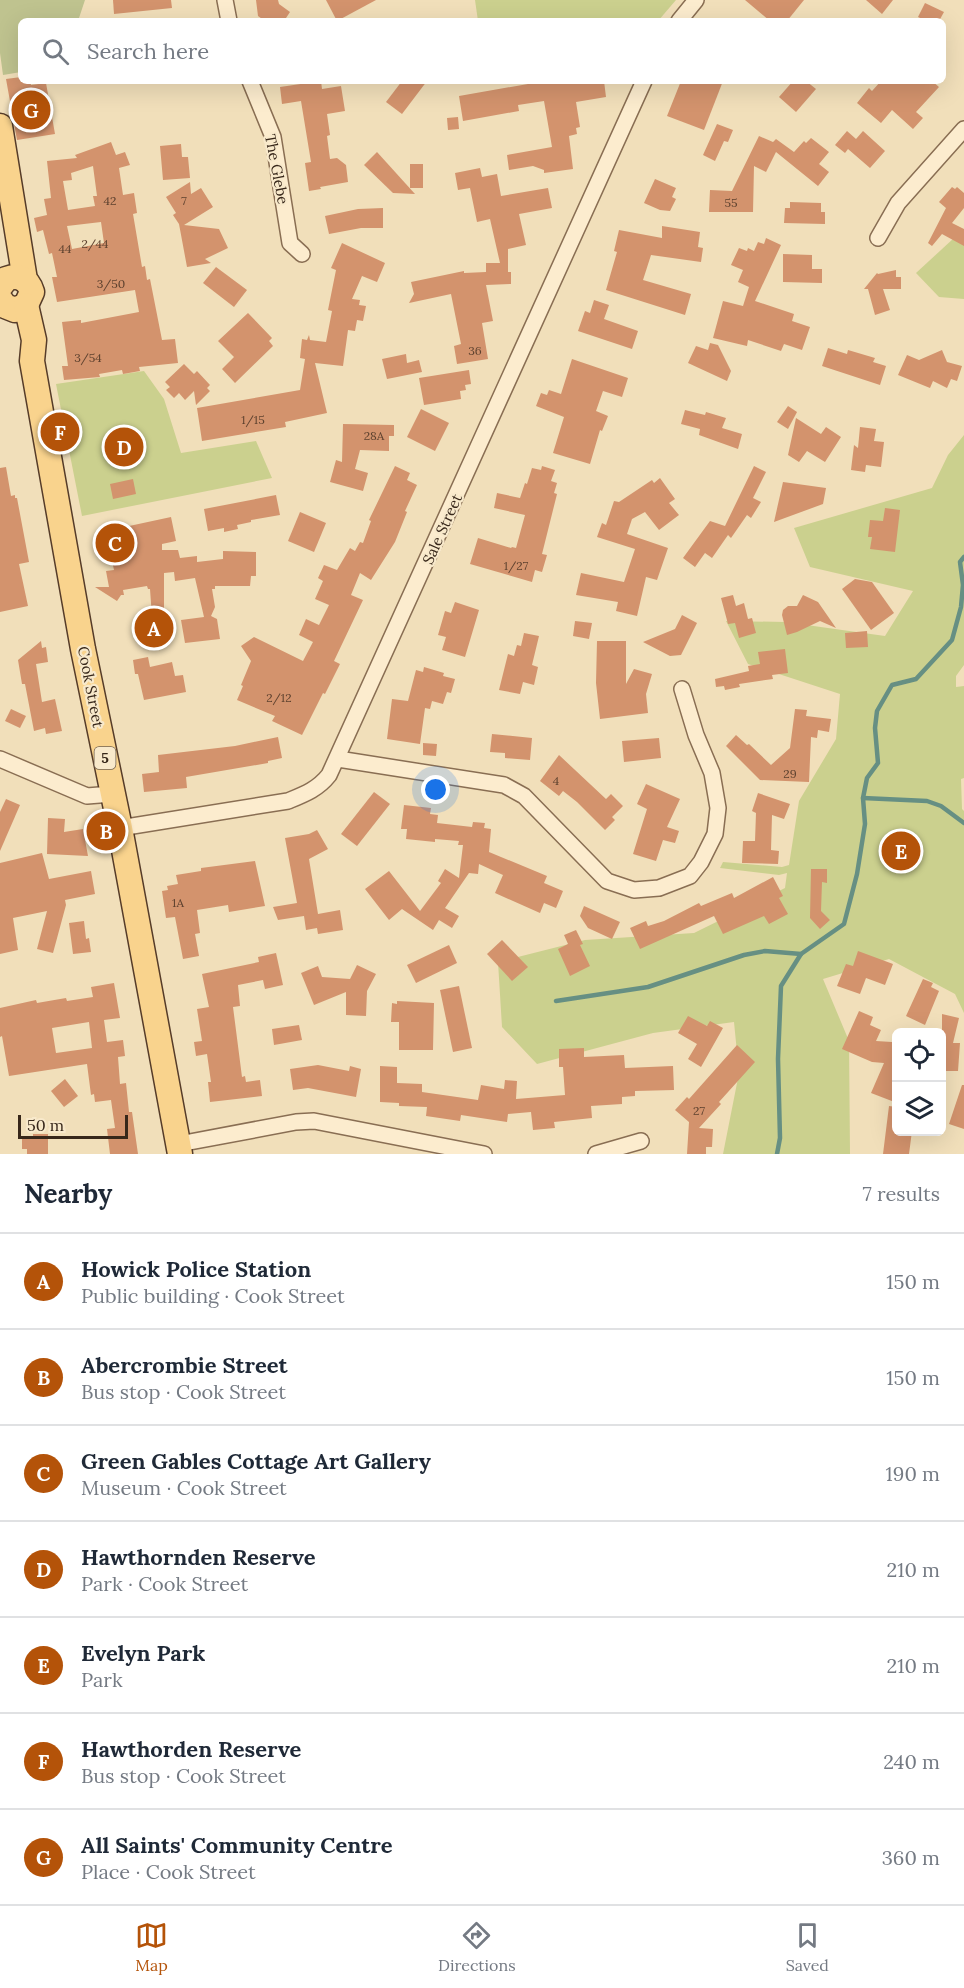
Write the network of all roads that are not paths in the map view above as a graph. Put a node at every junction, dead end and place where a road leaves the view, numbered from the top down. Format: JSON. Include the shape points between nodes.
{"nodes":[{"id":1,"x":225,"y":0,"type":"edge"},
{"id":2,"x":696,"y":0,"type":"edge"},
{"id":3,"x":228,"y":18,"type":"edge"},
{"id":4,"x":681,"y":18,"type":"edge"},
{"id":5,"x":251,"y":84,"type":"edge"},
{"id":6,"x":643,"y":84,"type":"edge"},
{"id":7,"x":0,"y":126,"type":"edge"},
{"id":8,"x":964,"y":129,"type":"edge"},
{"id":9,"x":0,"y":226,"type":"edge"},
{"id":10,"x":878,"y":238,"type":"dead end"},
{"id":11,"x":302,"y":254,"type":"dead end"},
{"id":12,"x":12,"y":293,"type":"edge"},
{"id":13,"x":682,"y":689,"type":"dead end"},
{"id":14,"x":0,"y":759,"type":"edge"},
{"id":15,"x":338,"y":759,"type":"junction"},
{"id":16,"x":112,"y":794,"type":"junction"},
{"id":17,"x":120,"y":828,"type":"junction"},
{"id":18,"x":642,"y":1141,"type":"dead end"},
{"id":19,"x":179,"y":1149,"type":"edge"},
{"id":20,"x":484,"y":1154,"type":"edge"},
{"id":21,"x":596,"y":1154,"type":"edge"}],
"edges":[{"from":1,"to":3,"type":"street"},
{"from":2,"to":4,"type":"street"},
{"from":5,"to":11,"type":"street","name":"The Glebe","via":[[273,137],[290,243]]},
{"from":6,"to":15,"type":"street","name":"Sale Street"},
{"from":7,"to":12,"type":"main road","name":"Cook Street","number":"5"},
{"from":8,"to":10,"type":"street","via":[[898,203]]},
{"from":9,"to":12,"type":"main road","name":"Cook Street","number":"5"},
{"from":12,"to":16,"type":"main road","name":"Cook Street","number":"5","via":[[23,342],[32,361]]},
{"from":13,"to":15,"type":"street","via":[[712,773],[718,808],[715,834],[690,876],[659,888],[634,890],[607,881],[524,796],[504,785]]},
{"from":14,"to":16,"type":"street","via":[[87,796]]},
{"from":15,"to":17,"type":"street","name":"Sale Street","via":[[321,784],[288,801]]},
{"from":16,"to":17,"type":"main road","name":"Cook Street","number":"5"},
{"from":17,"to":19,"type":"main road","name":"Cook Street","number":"5"},
{"from":18,"to":21,"type":"street"},
{"from":19,"to":20,"type":"street","via":[[314,1121]]}]}
